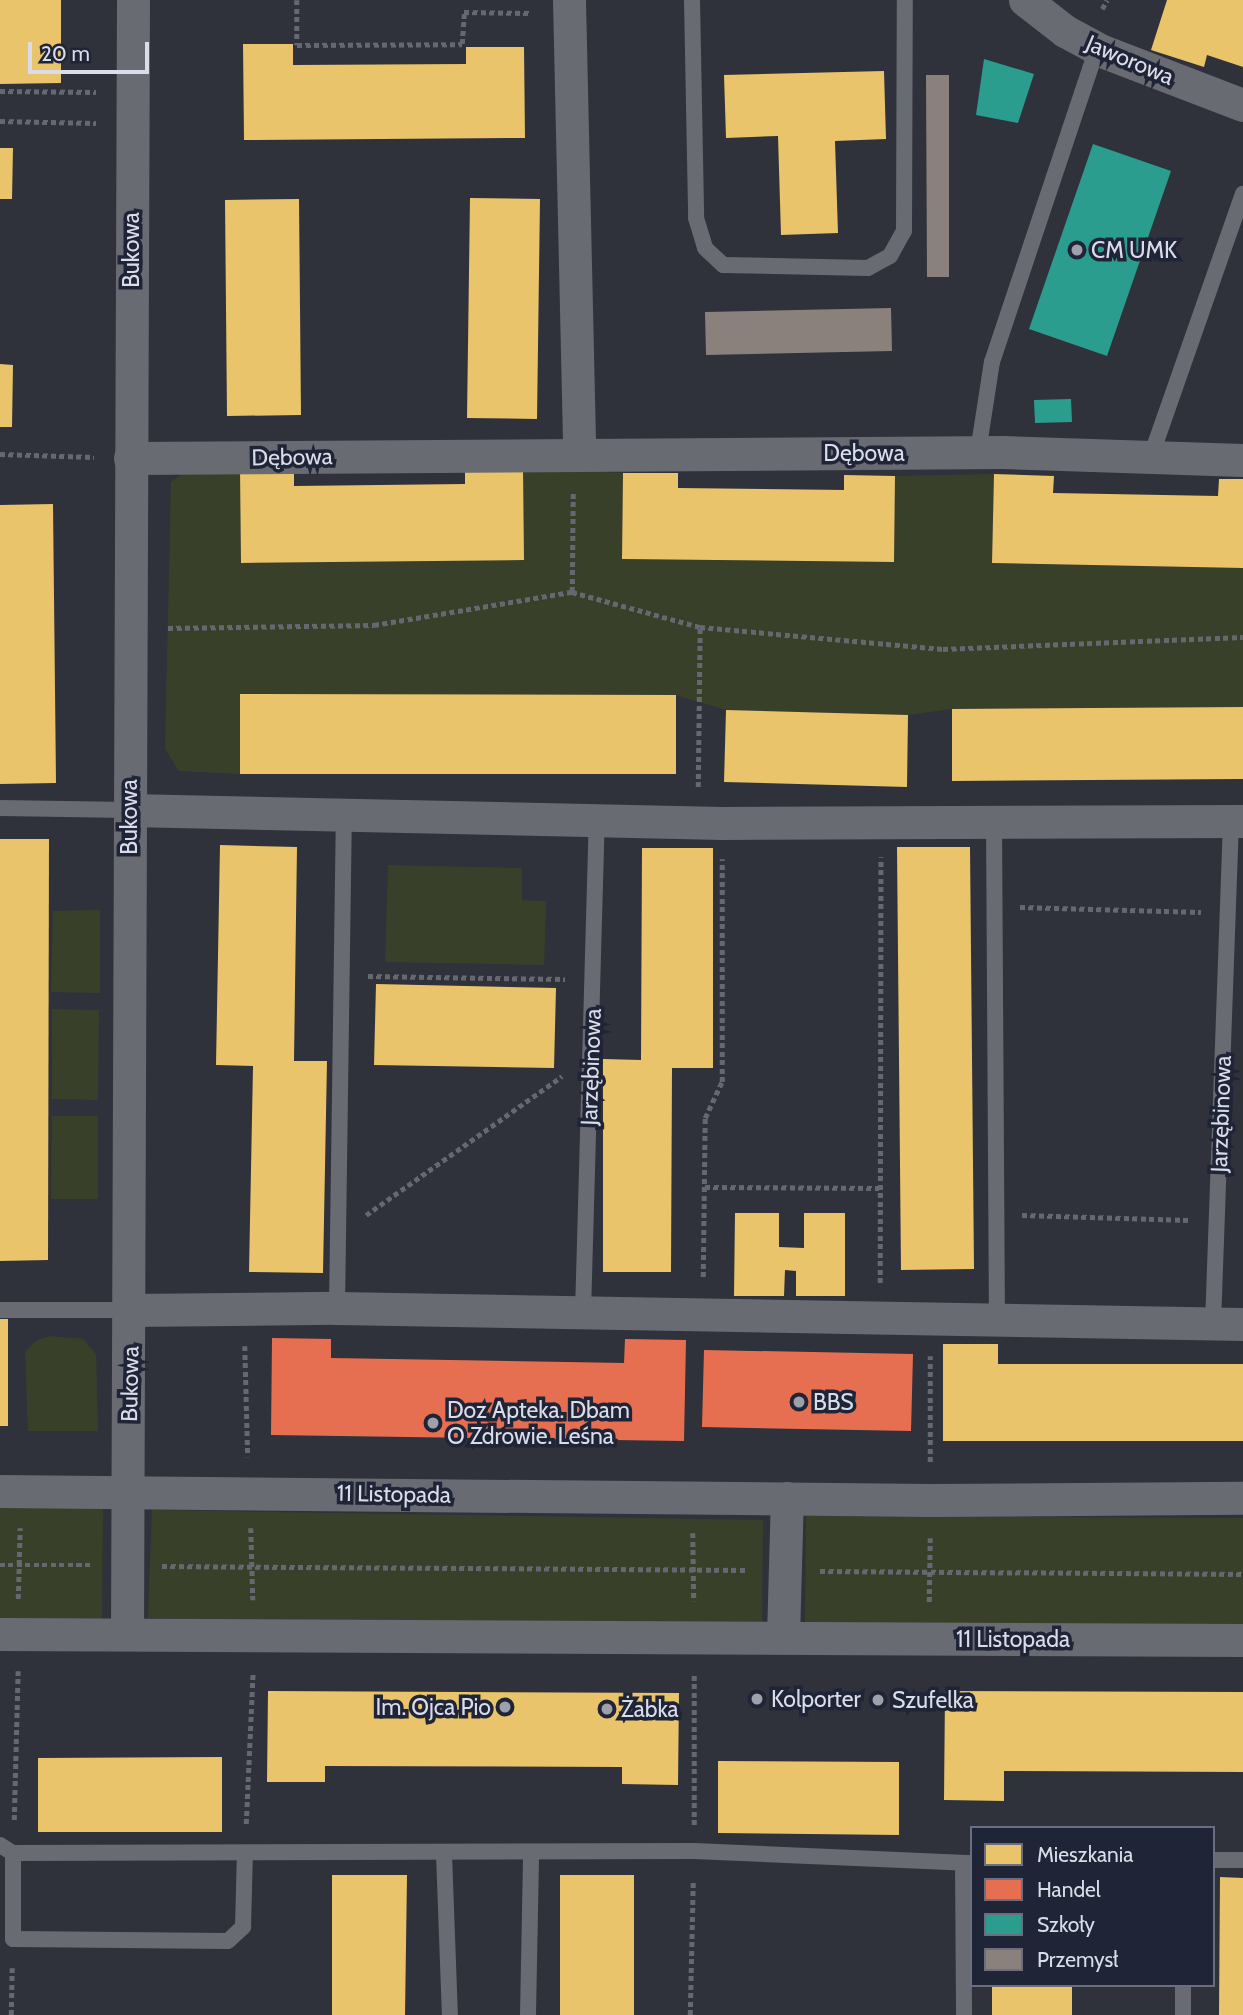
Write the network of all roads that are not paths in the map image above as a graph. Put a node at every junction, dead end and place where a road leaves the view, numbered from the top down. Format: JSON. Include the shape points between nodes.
{"nodes":[{"id":1,"x":133,"y":0,"type":"edge"},
{"id":2,"x":569,"y":0,"type":"edge"},
{"id":3,"x":692,"y":0,"type":"edge"},
{"id":4,"x":905,"y":0,"type":"edge"},
{"id":5,"x":1025,"y":0,"type":"edge"},
{"id":6,"x":1097,"y":48,"type":"junction"},
{"id":7,"x":1243,"y":105,"type":"edge"},
{"id":8,"x":1243,"y":194,"type":"edge"},
{"id":9,"x":978,"y":452,"type":"junction"},
{"id":10,"x":576,"y":454,"type":"junction"},
{"id":11,"x":131,"y":458,"type":"junction"},
{"id":12,"x":1150,"y":459,"type":"junction"},
{"id":13,"x":1243,"y":460,"type":"edge"},
{"id":14,"x":0,"y":808,"type":"edge"},
{"id":15,"x":129,"y":810,"type":"junction"},
{"id":16,"x":344,"y":815,"type":"junction"},
{"id":17,"x":597,"y":820,"type":"junction"},
{"id":18,"x":994,"y":820,"type":"junction"},
{"id":19,"x":1237,"y":821,"type":"edge"},
{"id":20,"x":337,"y":1308,"type":"junction"},
{"id":21,"x":0,"y":1310,"type":"edge"},
{"id":22,"x":131,"y":1310,"type":"junction"},
{"id":23,"x":583,"y":1313,"type":"junction"},
{"id":24,"x":997,"y":1322,"type":"junction"},
{"id":25,"x":1228,"y":1324,"type":"edge"},
{"id":26,"x":0,"y":1491,"type":"edge"},
{"id":27,"x":129,"y":1491,"type":"junction"},
{"id":28,"x":787,"y":1498,"type":"junction"},
{"id":29,"x":1243,"y":1498,"type":"edge"},
{"id":30,"x":0,"y":1634,"type":"edge"},
{"id":31,"x":127,"y":1634,"type":"junction"},
{"id":32,"x":782,"y":1637,"type":"junction"},
{"id":33,"x":1243,"y":1640,"type":"edge"},
{"id":34,"x":7,"y":1849,"type":"edge"},
{"id":35,"x":245,"y":1853,"type":"junction"},
{"id":36,"x":444,"y":1854,"type":"junction"},
{"id":37,"x":531,"y":1854,"type":"junction"},
{"id":38,"x":1215,"y":1860,"type":"edge"},
{"id":39,"x":1243,"y":1860,"type":"edge"},
{"id":40,"x":968,"y":1863,"type":"edge"},
{"id":41,"x":1183,"y":1987,"type":"edge"},
{"id":42,"x":450,"y":2015,"type":"edge"},
{"id":43,"x":528,"y":2015,"type":"edge"},
{"id":44,"x":964,"y":2015,"type":"edge"},
{"id":45,"x":1183,"y":2015,"type":"edge"}],
"edges":[{"from":1,"to":11,"type":"street","name":"Bukowa"},
{"from":2,"to":10,"type":"street"},
{"from":3,"to":4,"type":"lane","via":[[696,218],[705,248],[723,265],[868,268],[890,256],[904,231]]},
{"from":5,"to":6,"type":"street","name":"Jaworowa","via":[[1065,32]]},
{"from":6,"to":7,"type":"street","name":"Jaworowa"},
{"from":6,"to":9,"type":"lane","via":[[992,362]]},
{"from":8,"to":12,"type":"lane"},
{"from":9,"to":10,"type":"street","name":"Dębowa"},
{"from":9,"to":12,"type":"street","name":"Dębowa"},
{"from":10,"to":11,"type":"street","name":"Dębowa"},
{"from":11,"to":15,"type":"street","name":"Bukowa"},
{"from":12,"to":13,"type":"street","name":"Dębowa"},
{"from":14,"to":15,"type":"lane"},
{"from":15,"to":16,"type":"street","name":"Jarzębinowa"},
{"from":15,"to":22,"type":"street","name":"Bukowa"},
{"from":16,"to":17,"type":"street","name":"Jarzębinowa"},
{"from":16,"to":20,"type":"lane"},
{"from":17,"to":18,"type":"street","name":"Jarzębinowa"},
{"from":17,"to":23,"type":"lane","name":"Jarzębinowa"},
{"from":18,"to":19,"type":"street","name":"Jarzębinowa"},
{"from":18,"to":24,"type":"lane"},
{"from":19,"to":25,"type":"lane","name":"Jarzębinowa","via":[[1228,913],[1217,1221]]},
{"from":20,"to":22,"type":"street","name":"Jarzębinowa"},
{"from":20,"to":23,"type":"street","name":"Jarzębinowa"},
{"from":21,"to":22,"type":"lane"},
{"from":22,"to":27,"type":"street","name":"Bukowa"},
{"from":23,"to":24,"type":"street","name":"Jarzębinowa"},
{"from":24,"to":25,"type":"street","name":"Jarzębinowa"},
{"from":26,"to":27,"type":"street","name":"11 Listopada"},
{"from":27,"to":28,"type":"street","name":"11 Listopada"},
{"from":27,"to":31,"type":"street","name":"Bukowa"},
{"from":28,"to":29,"type":"street","name":"11 Listopada"},
{"from":28,"to":32,"type":"street"},
{"from":30,"to":31,"type":"street","name":"11 Listopada"},
{"from":31,"to":32,"type":"street","name":"11 Listopada"},
{"from":32,"to":33,"type":"street","name":"11 Listopada"},
{"from":34,"to":35,"type":"lane"},
{"from":34,"to":35,"type":"lane","via":[[13,1939],[228,1941],[243,1927]]},
{"from":35,"to":36,"type":"lane"},
{"from":36,"to":37,"type":"lane"},
{"from":36,"to":42,"type":"lane"},
{"from":37,"to":40,"type":"lane","via":[[694,1851]]},
{"from":37,"to":43,"type":"lane"},
{"from":38,"to":39,"type":"lane"},
{"from":40,"to":44,"type":"lane"},
{"from":41,"to":45,"type":"lane"}]}
